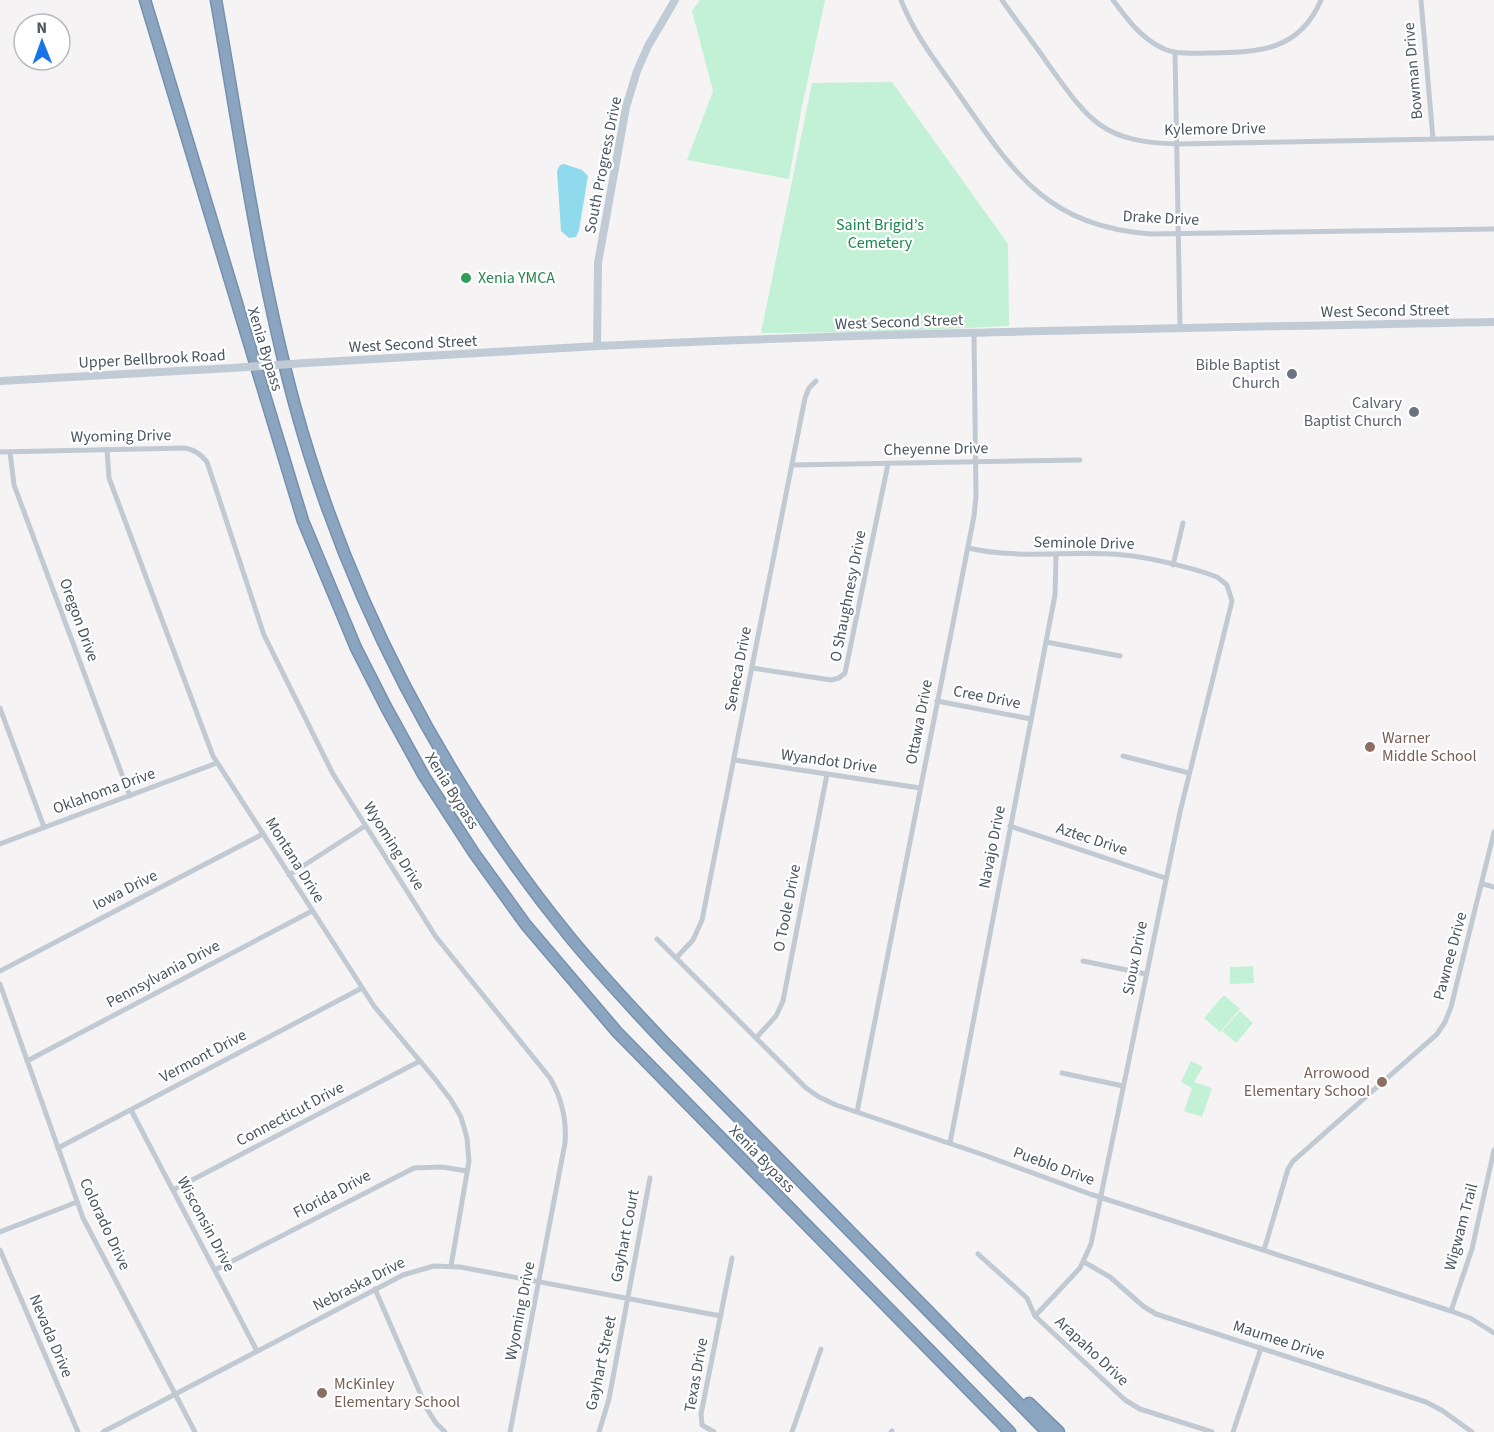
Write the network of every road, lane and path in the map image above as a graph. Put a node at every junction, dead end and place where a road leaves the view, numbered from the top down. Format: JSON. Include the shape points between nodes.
{"nodes":[{"id":1,"x":145,"y":0,"type":"edge"},
{"id":2,"x":216,"y":0,"type":"edge"},
{"id":3,"x":675,"y":0,"type":"edge"},
{"id":4,"x":901,"y":0,"type":"edge"},
{"id":5,"x":1002,"y":0,"type":"edge"},
{"id":6,"x":1113,"y":0,"type":"edge"},
{"id":7,"x":1321,"y":0,"type":"edge"},
{"id":8,"x":1421,"y":0,"type":"edge"},
{"id":9,"x":1175,"y":52,"type":"junction"},
{"id":10,"x":1494,"y":138,"type":"edge"},
{"id":11,"x":1433,"y":139,"type":"junction"},
{"id":12,"x":1177,"y":144,"type":"junction"},
{"id":13,"x":1494,"y":229,"type":"edge"},
{"id":14,"x":1178,"y":234,"type":"junction"},
{"id":15,"x":1494,"y":322,"type":"edge"},
{"id":16,"x":1180,"y":327,"type":"junction"},
{"id":17,"x":974,"y":334,"type":"junction"},
{"id":18,"x":597,"y":346,"type":"junction"},
{"id":19,"x":306,"y":363,"type":"joint"},
{"id":20,"x":0,"y":381,"type":"edge"},
{"id":21,"x":816,"y":381,"type":"dead end"},
{"id":22,"x":107,"y":450,"type":"junction"},
{"id":23,"x":0,"y":452,"type":"edge"},
{"id":24,"x":10,"y":452,"type":"junction"},
{"id":25,"x":1080,"y":460,"type":"dead end"},
{"id":26,"x":975,"y":462,"type":"junction"},
{"id":27,"x":888,"y":464,"type":"junction"},
{"id":28,"x":792,"y":465,"type":"junction"},
{"id":29,"x":1183,"y":523,"type":"dead end"},
{"id":30,"x":968,"y":548,"type":"junction"},
{"id":31,"x":1056,"y":555,"type":"junction"},
{"id":32,"x":1173,"y":565,"type":"junction"},
{"id":33,"x":1230,"y":589,"type":"joint"},
{"id":34,"x":1046,"y":642,"type":"junction"},
{"id":35,"x":1120,"y":656,"type":"dead end"},
{"id":36,"x":752,"y":668,"type":"junction"},
{"id":37,"x":937,"y":701,"type":"junction"},
{"id":38,"x":0,"y":708,"type":"edge"},
{"id":39,"x":1031,"y":719,"type":"junction"},
{"id":40,"x":1123,"y":756,"type":"dead end"},
{"id":41,"x":734,"y":760,"type":"junction"},
{"id":42,"x":217,"y":763,"type":"junction"},
{"id":43,"x":1189,"y":773,"type":"junction"},
{"id":44,"x":827,"y":774,"type":"junction"},
{"id":45,"x":920,"y":788,"type":"junction"},
{"id":46,"x":130,"y":796,"type":"junction"},
{"id":47,"x":365,"y":826,"type":"junction"},
{"id":48,"x":1010,"y":826,"type":"junction"},
{"id":49,"x":45,"y":827,"type":"junction"},
{"id":50,"x":1494,"y":832,"type":"edge"},
{"id":51,"x":263,"y":834,"type":"junction"},
{"id":52,"x":0,"y":844,"type":"edge"},
{"id":53,"x":289,"y":875,"type":"junction"},
{"id":54,"x":1165,"y":878,"type":"junction"},
{"id":55,"x":1483,"y":884,"type":"junction"},
{"id":56,"x":1494,"y":887,"type":"edge"},
{"id":57,"x":312,"y":911,"type":"junction"},
{"id":58,"x":657,"y":939,"type":"dead end"},
{"id":59,"x":676,"y":958,"type":"junction"},
{"id":60,"x":1083,"y":961,"type":"dead end"},
{"id":61,"x":0,"y":971,"type":"edge"},
{"id":62,"x":1146,"y":974,"type":"junction"},
{"id":63,"x":0,"y":984,"type":"edge"},
{"id":64,"x":362,"y":988,"type":"junction"},
{"id":65,"x":756,"y":1038,"type":"junction"},
{"id":66,"x":27,"y":1061,"type":"junction"},
{"id":67,"x":420,"y":1061,"type":"junction"},
{"id":68,"x":1062,"y":1073,"type":"dead end"},
{"id":69,"x":1123,"y":1086,"type":"junction"},
{"id":70,"x":131,"y":1110,"type":"junction"},
{"id":71,"x":857,"y":1112,"type":"junction"},
{"id":72,"x":950,"y":1143,"type":"junction"},
{"id":73,"x":58,"y":1148,"type":"junction"},
{"id":74,"x":1494,"y":1150,"type":"edge"},
{"id":75,"x":467,"y":1171,"type":"junction"},
{"id":76,"x":650,"y":1178,"type":"dead end"},
{"id":77,"x":173,"y":1190,"type":"junction"},
{"id":78,"x":1101,"y":1198,"type":"junction"},
{"id":79,"x":77,"y":1202,"type":"junction"},
{"id":80,"x":846,"y":1227,"type":"junction"},
{"id":81,"x":0,"y":1232,"type":"edge"},
{"id":82,"x":0,"y":1250,"type":"edge"},
{"id":83,"x":1264,"y":1250,"type":"junction"},
{"id":84,"x":978,"y":1254,"type":"dead end"},
{"id":85,"x":732,"y":1258,"type":"dead end"},
{"id":86,"x":1084,"y":1262,"type":"junction"},
{"id":87,"x":451,"y":1266,"type":"junction"},
{"id":88,"x":215,"y":1270,"type":"junction"},
{"id":89,"x":539,"y":1282,"type":"junction"},
{"id":90,"x":375,"y":1289,"type":"junction"},
{"id":91,"x":627,"y":1299,"type":"junction"},
{"id":92,"x":1451,"y":1311,"type":"junction"},
{"id":93,"x":721,"y":1316,"type":"junction"},
{"id":94,"x":1035,"y":1317,"type":"junction"},
{"id":95,"x":901,"y":1321,"type":"junction"},
{"id":96,"x":1494,"y":1333,"type":"edge"},
{"id":97,"x":1261,"y":1348,"type":"junction"},
{"id":98,"x":821,"y":1349,"type":"dead end"},
{"id":99,"x":257,"y":1350,"type":"junction"},
{"id":100,"x":176,"y":1393,"type":"junction"},
{"id":101,"x":78,"y":1432,"type":"edge"},
{"id":102,"x":103,"y":1432,"type":"edge"},
{"id":103,"x":195,"y":1432,"type":"edge"},
{"id":104,"x":445,"y":1432,"type":"edge"},
{"id":105,"x":510,"y":1432,"type":"edge"},
{"id":106,"x":600,"y":1432,"type":"edge"},
{"id":107,"x":714,"y":1432,"type":"edge"},
{"id":108,"x":792,"y":1432,"type":"edge"},
{"id":109,"x":1002,"y":1432,"type":"edge"},
{"id":110,"x":1010,"y":1432,"type":"edge"},
{"id":111,"x":1047,"y":1432,"type":"edge"},
{"id":112,"x":1059,"y":1432,"type":"edge"},
{"id":113,"x":1212,"y":1432,"type":"edge"},
{"id":114,"x":1233,"y":1432,"type":"edge"},
{"id":115,"x":1472,"y":1432,"type":"edge"}],
"edges":[{"from":1,"to":95,"type":"highway","name":"Xenia Bypass","via":[[303,522],[352,638],[412,754],[495,884],[558,964],[617,1032]]},
{"from":2,"to":80,"type":"highway","name":"Xenia Bypass","via":[[266,285],[295,407],[345,555],[401,678],[470,797],[514,864],[567,933],[666,1044]]},
{"from":3,"to":18,"type":"main road","name":"South Progress Drive","via":[[648,46],[626,107],[598,263]]},
{"from":4,"to":14,"type":"street","name":"Drake Drive","via":[[915,31],[944,74],[1008,163],[1030,186],[1061,208],[1109,228]]},
{"from":5,"to":12,"type":"street","name":"Kylemore Drive","via":[[1076,103],[1095,122],[1130,139]]},
{"from":6,"to":9,"type":"street","via":[[1141,34]]},
{"from":7,"to":9,"type":"street","via":[[1304,27],[1276,46],[1253,52]]},
{"from":8,"to":11,"type":"street","name":"Bowman Drive"},
{"from":9,"to":12,"type":"street"},
{"from":10,"to":11,"type":"street","name":"Kylemore Drive"},
{"from":11,"to":12,"type":"street","name":"Kylemore Drive"},
{"from":12,"to":14,"type":"street"},
{"from":13,"to":14,"type":"street","name":"Drake Drive"},
{"from":14,"to":16,"type":"street"},
{"from":15,"to":16,"type":"main road","name":"West Second Street"},
{"from":16,"to":17,"type":"main road","name":"West Second Street"},
{"from":17,"to":18,"type":"main road","name":"West Second Street"},
{"from":17,"to":26,"type":"street","name":"Ottawa Drive"},
{"from":18,"to":19,"type":"main road","name":"West Second Street"},
{"from":19,"to":20,"type":"main road","name":"Upper Bellbrook Road","bridge":true},
{"from":21,"to":28,"type":"street","name":"Seneca Drive","via":[[805,398]]},
{"from":22,"to":24,"type":"street","name":"Wyoming Drive"},
{"from":22,"to":42,"type":"street","name":"Montana Drive","via":[[109,478]]},
{"from":22,"to":47,"type":"street","name":"Wyoming Drive","via":[[186,448],[196,451],[207,462],[264,635],[333,774]]},
{"from":23,"to":24,"type":"street","name":"Wyoming Drive"},
{"from":24,"to":46,"type":"street","name":"Oregon Drive","via":[[14,485]]},
{"from":25,"to":26,"type":"street","name":"Cheyenne Drive"},
{"from":26,"to":27,"type":"street","name":"Cheyenne Drive"},
{"from":26,"to":30,"type":"street","name":"Ottawa Drive","via":[[975,509]]},
{"from":27,"to":28,"type":"street","name":"Cheyenne Drive"},
{"from":27,"to":36,"type":"street","name":"O Shaughnesy Drive","via":[[845,673],[831,680]]},
{"from":28,"to":36,"type":"street","name":"Seneca Drive"},
{"from":29,"to":32,"type":"street"},
{"from":30,"to":31,"type":"street","name":"Seminole Drive","via":[[1014,556]]},
{"from":30,"to":37,"type":"street","name":"Ottawa Drive"},
{"from":31,"to":32,"type":"street","name":"Seminole Drive","via":[[1124,555]]},
{"from":31,"to":34,"type":"street","name":"Navajo Drive","via":[[1055,595]]},
{"from":32,"to":33,"type":"street","name":"Seminole Drive","via":[[1217,577]]},
{"from":33,"to":43,"type":"street","name":"Sioux Drive","via":[[1232,601]]},
{"from":34,"to":35,"type":"street"},
{"from":34,"to":39,"type":"street","name":"Navajo Drive"},
{"from":36,"to":41,"type":"street","name":"Seneca Drive"},
{"from":37,"to":39,"type":"street","name":"Cree Drive"},
{"from":37,"to":45,"type":"street","name":"Ottawa Drive"},
{"from":38,"to":49,"type":"street"},
{"from":39,"to":48,"type":"street","name":"Navajo Drive"},
{"from":40,"to":43,"type":"street"},
{"from":41,"to":44,"type":"street","name":"Wyandot Drive"},
{"from":41,"to":59,"type":"street","name":"Seneca Drive","via":[[702,920],[693,940]]},
{"from":42,"to":46,"type":"street","name":"Oklahoma Drive"},
{"from":42,"to":51,"type":"street","name":"Montana Drive"},
{"from":43,"to":54,"type":"street","name":"Sioux Drive"},
{"from":44,"to":45,"type":"street","name":"Wyandot Drive"},
{"from":44,"to":65,"type":"street","name":"O Toole Drive","via":[[783,1001],[776,1016]]},
{"from":45,"to":71,"type":"street","name":"Ottawa Drive"},
{"from":46,"to":49,"type":"street","name":"Oklahoma Drive"},
{"from":47,"to":53,"type":"street"},
{"from":47,"to":89,"type":"street","name":"Wyoming Drive","via":[[436,937],[550,1078],[562,1103],[565,1143]]},
{"from":48,"to":54,"type":"street","name":"Aztec Drive"},
{"from":48,"to":72,"type":"street","name":"Navajo Drive"},
{"from":49,"to":52,"type":"street","name":"Oklahoma Drive"},
{"from":50,"to":55,"type":"street","name":"Pawnee Drive"},
{"from":51,"to":53,"type":"street","name":"Montana Drive"},
{"from":51,"to":61,"type":"street","name":"Iowa Drive"},
{"from":53,"to":57,"type":"street","name":"Montana Drive"},
{"from":54,"to":62,"type":"street","name":"Sioux Drive"},
{"from":55,"to":56,"type":"street"},
{"from":55,"to":83,"type":"street","name":"Pawnee Drive","via":[[1445,1022],[1437,1034],[1293,1161]]},
{"from":57,"to":64,"type":"street","name":"Montana Drive"},
{"from":57,"to":66,"type":"street","name":"Pennsylvania Drive"},
{"from":58,"to":59,"type":"street","name":"Pueblo Drive"},
{"from":59,"to":65,"type":"street","name":"Pueblo Drive"},
{"from":60,"to":62,"type":"street"},
{"from":62,"to":69,"type":"street","name":"Sioux Drive"},
{"from":63,"to":66,"type":"street","name":"Colorado Drive"},
{"from":64,"to":67,"type":"street","name":"Montana Drive"},
{"from":64,"to":70,"type":"street","name":"Vermont Drive"},
{"from":65,"to":71,"type":"street","name":"Pueblo Drive","via":[[806,1088]]},
{"from":66,"to":73,"type":"street","name":"Colorado Drive"},
{"from":67,"to":75,"type":"street","name":"Montana Drive","via":[[461,1117],[469,1151]]},
{"from":67,"to":77,"type":"street","name":"Connecticut Drive"},
{"from":68,"to":69,"type":"street"},
{"from":69,"to":78,"type":"street","name":"Sioux Drive"},
{"from":70,"to":73,"type":"street","name":"Vermont Drive"},
{"from":70,"to":77,"type":"street","name":"Wisconsin Drive"},
{"from":71,"to":72,"type":"street","name":"Pueblo Drive"},
{"from":72,"to":78,"type":"street","name":"Pueblo Drive"},
{"from":73,"to":79,"type":"street","name":"Colorado Drive"},
{"from":74,"to":92,"type":"street","name":"Wigwam Trail","via":[[1472,1249]]},
{"from":75,"to":87,"type":"street","name":"Montana Drive"},
{"from":75,"to":88,"type":"street","name":"Florida Drive","via":[[428,1166],[407,1171]]},
{"from":76,"to":91,"type":"street","name":"Gayhart Court"},
{"from":77,"to":88,"type":"street","name":"Wisconsin Drive"},
{"from":78,"to":83,"type":"street","name":"Pueblo Drive"},
{"from":78,"to":86,"type":"street","name":"Sioux Drive"},
{"from":79,"to":81,"type":"street"},
{"from":79,"to":100,"type":"street","name":"Colorado Drive"},
{"from":80,"to":111,"type":"highway","name":"Xenia Bypass"},
{"from":80,"to":112,"type":"highway"},
{"from":82,"to":101,"type":"street","name":"Nevada Drive"},
{"from":83,"to":92,"type":"street","name":"Pueblo Drive"},
{"from":84,"to":94,"type":"street","name":"Arapaho Drive","via":[[1027,1298]]},
{"from":85,"to":93,"type":"street"},
{"from":86,"to":94,"type":"street","name":"Sioux Drive"},
{"from":86,"to":97,"type":"street","name":"Maumee Drive","via":[[1110,1276],[1156,1314]]},
{"from":87,"to":89,"type":"street","name":"Nebraska Drive"},
{"from":87,"to":90,"type":"street","name":"Nebraska Drive","via":[[418,1269]]},
{"from":88,"to":99,"type":"street","name":"Wisconsin Drive"},
{"from":89,"to":91,"type":"street","name":"Nebraska Drive"},
{"from":89,"to":105,"type":"street","name":"Wyoming Drive"},
{"from":90,"to":99,"type":"street","name":"Nebraska Drive"},
{"from":90,"to":104,"type":"street","via":[[426,1408]]},
{"from":91,"to":93,"type":"street","name":"Nebraska Drive"},
{"from":91,"to":106,"type":"street","name":"Gayhart Street"},
{"from":92,"to":96,"type":"street","name":"Pueblo Drive"},
{"from":93,"to":107,"type":"street","name":"Texas Drive","via":[[701,1420]]},
{"from":94,"to":113,"type":"street","name":"Arapaho Drive","via":[[1132,1405]]},
{"from":95,"to":109,"type":"highway","via":[[926,1353]]},
{"from":95,"to":110,"type":"highway","name":"Xenia Bypass"},
{"from":97,"to":114,"type":"street"},
{"from":97,"to":115,"type":"street","name":"Maumee Drive","via":[[1426,1402]]},
{"from":98,"to":108,"type":"street"},
{"from":99,"to":100,"type":"street","name":"Nebraska Drive"},
{"from":100,"to":102,"type":"street","name":"Nebraska Drive"},
{"from":100,"to":103,"type":"street","name":"Colorado Drive"}]}
